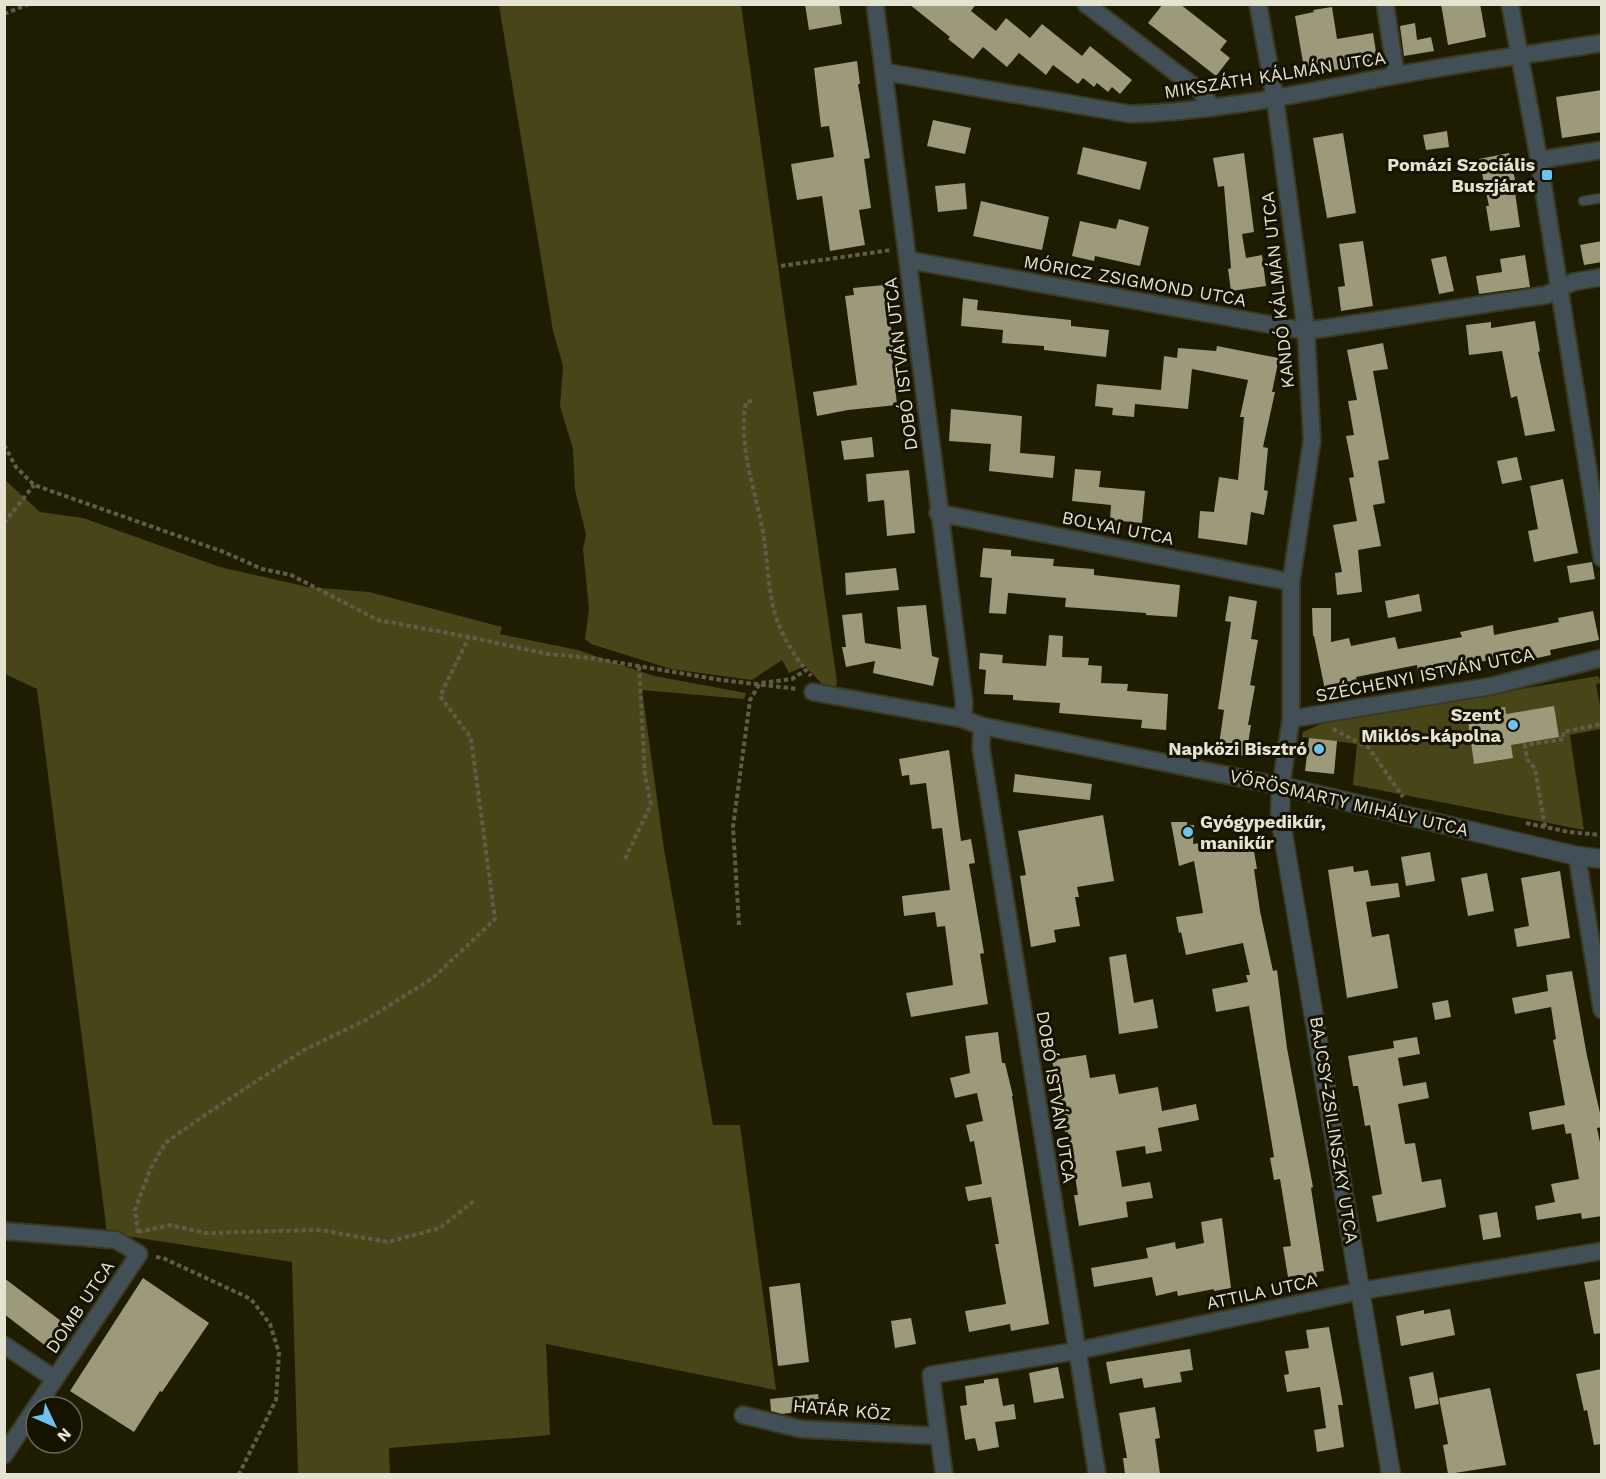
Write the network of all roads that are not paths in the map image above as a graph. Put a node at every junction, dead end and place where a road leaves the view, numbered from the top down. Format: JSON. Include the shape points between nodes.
{"nodes":[{"id":1,"x":875,"y":4,"type":"edge"},
{"id":2,"x":1086,"y":4,"type":"edge"},
{"id":3,"x":1258,"y":4,"type":"edge"},
{"id":4,"x":1385,"y":4,"type":"edge"},
{"id":5,"x":1510,"y":4,"type":"edge"},
{"id":6,"x":1602,"y":43,"type":"edge"},
{"id":7,"x":1521,"y":56,"type":"junction"},
{"id":8,"x":885,"y":72,"type":"junction"},
{"id":9,"x":1396,"y":75,"type":"junction"},
{"id":10,"x":1275,"y":98,"type":"junction"},
{"id":11,"x":1212,"y":107,"type":"junction"},
{"id":12,"x":1602,"y":150,"type":"edge"},
{"id":13,"x":1539,"y":160,"type":"junction"},
{"id":14,"x":1602,"y":198,"type":"edge"},
{"id":15,"x":1583,"y":201,"type":"dead end"},
{"id":16,"x":907,"y":254,"type":"junction"},
{"id":17,"x":1602,"y":278,"type":"edge"},
{"id":18,"x":1559,"y":289,"type":"junction"},
{"id":19,"x":1306,"y":332,"type":"junction"},
{"id":20,"x":938,"y":513,"type":"junction"},
{"id":21,"x":1602,"y":558,"type":"edge"},
{"id":22,"x":1291,"y":582,"type":"junction"},
{"id":23,"x":1602,"y":658,"type":"edge"},
{"id":24,"x":819,"y":692,"type":"road end"},
{"id":25,"x":963,"y":719,"type":"junction"},
{"id":26,"x":1291,"y":719,"type":"junction"},
{"id":27,"x":982,"y":726,"type":"junction"},
{"id":28,"x":1281,"y":786,"type":"junction"},
{"id":29,"x":1576,"y":856,"type":"junction"},
{"id":30,"x":1602,"y":859,"type":"edge"},
{"id":31,"x":1602,"y":1010,"type":"edge"},
{"id":32,"x":4,"y":1231,"type":"edge"},
{"id":33,"x":1602,"y":1251,"type":"edge"},
{"id":34,"x":1360,"y":1291,"type":"junction"},
{"id":35,"x":4,"y":1345,"type":"edge"},
{"id":36,"x":1076,"y":1352,"type":"junction"},
{"id":37,"x":55,"y":1379,"type":"junction"},
{"id":38,"x":44,"y":1395,"type":"edge"},
{"id":39,"x":743,"y":1415,"type":"dead end"},
{"id":40,"x":24,"y":1425,"type":"edge"},
{"id":41,"x":938,"y":1436,"type":"junction"},
{"id":42,"x":4,"y":1455,"type":"edge"},
{"id":43,"x":944,"y":1474,"type":"edge"},
{"id":44,"x":1097,"y":1474,"type":"edge"},
{"id":45,"x":1391,"y":1474,"type":"edge"}],
"edges":[{"from":1,"to":8,"type":"street","name":"DOBÓ ISTVÁN UTCA"},
{"from":2,"to":11,"type":"street","via":[[1200,91]]},
{"from":3,"to":10,"type":"street","name":"KANDÓ KÁLMÁN UTCA"},
{"from":4,"to":9,"type":"street"},
{"from":5,"to":7,"type":"street"},
{"from":6,"to":7,"type":"street","name":"MIKSZÁTH KÁLMÁN UTCA"},
{"from":7,"to":9,"type":"street","name":"MIKSZÁTH KÁLMÁN UTCA"},
{"from":7,"to":13,"type":"street"},
{"from":8,"to":11,"type":"street","name":"MIKSZÁTH KÁLMÁN UTCA","via":[[1130,114]]},
{"from":8,"to":16,"type":"street","name":"DOBÓ ISTVÁN UTCA"},
{"from":9,"to":10,"type":"street","name":"MIKSZÁTH KÁLMÁN UTCA"},
{"from":10,"to":11,"type":"street","name":"MIKSZÁTH KÁLMÁN UTCA"},
{"from":10,"to":19,"type":"street","name":"KANDÓ KÁLMÁN UTCA"},
{"from":12,"to":13,"type":"street"},
{"from":13,"to":18,"type":"street"},
{"from":14,"to":15,"type":"lane"},
{"from":16,"to":19,"type":"street","name":"MÓRICZ ZSIGMOND UTCA"},
{"from":16,"to":20,"type":"street","name":"DOBÓ ISTVÁN UTCA"},
{"from":17,"to":18,"type":"street","name":"MÓRICZ ZSIGMOND UTCA","via":[[1573,282]]},
{"from":18,"to":19,"type":"street","name":"MÓRICZ ZSIGMOND UTCA","via":[[1546,295]]},
{"from":18,"to":21,"type":"street"},
{"from":19,"to":22,"type":"street","name":"KANDÓ KÁLMÁN UTCA","via":[[1312,440]]},
{"from":20,"to":22,"type":"street","name":"BOLYAI UTCA"},
{"from":20,"to":25,"type":"street","name":"DOBÓ ISTVÁN UTCA","via":[[964,702]]},
{"from":22,"to":26,"type":"street","name":"KANDÓ KÁLMÁN UTCA"},
{"from":23,"to":26,"type":"street","name":"SZÉCHENYI ISTVÁN UTCA","via":[[1492,686]]},
{"from":24,"to":25,"type":"street","name":"VÖRÖSMARTY MIHÁLY UTCA"},
{"from":25,"to":27,"type":"street","name":"VÖRÖSMARTY MIHÁLY UTCA"},
{"from":26,"to":28,"type":"street","name":"KANDÓ KÁLMÁN UTCA"},
{"from":27,"to":28,"type":"street","name":"VÖRÖSMARTY MIHÁLY UTCA"},
{"from":27,"to":36,"type":"street","name":"DOBÓ ISTVÁN UTCA","via":[[981,748]]},
{"from":28,"to":29,"type":"street","name":"VÖRÖSMARTY MIHÁLY UTCA"},
{"from":28,"to":34,"type":"street","name":"BAJCSY-ZSILINSZKY UTCA","via":[[1280,816]]},
{"from":29,"to":30,"type":"street","name":"VÖRÖSMARTY MIHÁLY UTCA"},
{"from":29,"to":31,"type":"street"},
{"from":32,"to":37,"type":"street","name":"DOMB UTCA","via":[[117,1240],[140,1254]]},
{"from":33,"to":34,"type":"street","name":"ATTILA UTCA"},
{"from":34,"to":36,"type":"street","name":"ATTILA UTCA"},
{"from":34,"to":45,"type":"street","name":"BAJCSY-ZSILINSZKY UTCA"},
{"from":35,"to":37,"type":"street"},
{"from":36,"to":41,"type":"street","name":"ATTILA UTCA","via":[[931,1375]]},
{"from":36,"to":44,"type":"street","name":"DOBÓ ISTVÁN UTCA"},
{"from":37,"to":38,"type":"street","name":"DOMB UTCA"},
{"from":39,"to":41,"type":"street","name":"HATÁR KÖZ","via":[[801,1429]]},
{"from":40,"to":42,"type":"street","name":"DOMB UTCA"},
{"from":41,"to":43,"type":"street"}]}
